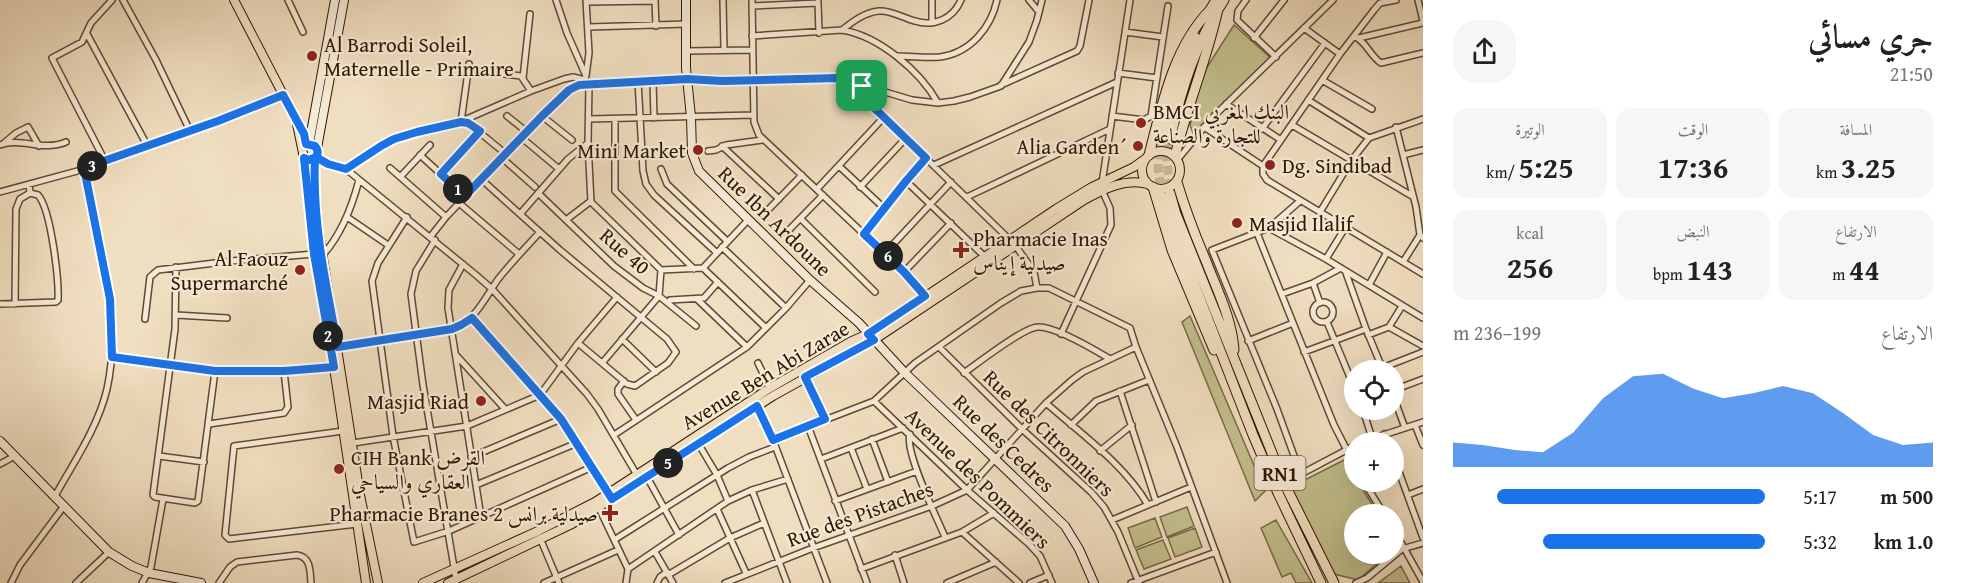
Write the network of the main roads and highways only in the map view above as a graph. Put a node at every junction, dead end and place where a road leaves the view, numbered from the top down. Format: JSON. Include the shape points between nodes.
{"nodes":[{"id":1,"x":234,"y":0,"type":"edge"},
{"id":2,"x":1224,"y":0,"type":"edge"},
{"id":3,"x":1214,"y":6,"type":"edge"},
{"id":4,"x":1165,"y":138,"type":"tunnel mouth"},
{"id":5,"x":311,"y":150,"type":"junction"},
{"id":6,"x":1147,"y":157,"type":"junction"},
{"id":7,"x":1177,"y":157,"type":"junction"},
{"id":8,"x":1177,"y":182,"type":"junction"},
{"id":9,"x":1150,"y":185,"type":"junction"},
{"id":10,"x":1102,"y":187,"type":"junction"},
{"id":11,"x":1012,"y":242,"type":"junction"},
{"id":12,"x":318,"y":255,"type":"junction"},
{"id":13,"x":871,"y":337,"type":"junction"},
{"id":14,"x":1234,"y":358,"type":"junction"},
{"id":15,"x":1227,"y":369,"type":"junction"},
{"id":16,"x":642,"y":476,"type":"junction"},
{"id":17,"x":539,"y":536,"type":"junction"},
{"id":18,"x":452,"y":581,"type":"edge"},
{"id":19,"x":366,"y":583,"type":"edge"},
{"id":20,"x":378,"y":583,"type":"edge"},
{"id":21,"x":423,"y":583,"type":"edge"},
{"id":22,"x":1321,"y":583,"type":"edge"},
{"id":23,"x":1334,"y":583,"type":"edge"}],
"edges":[{"from":1,"to":5,"type":"main road"},
{"from":2,"to":3,"type":"highway"},
{"from":3,"to":4,"type":"highway","via":[[1186,58]]},
{"from":3,"to":6,"type":"highway","via":[[1200,20],[1181,52]]},
{"from":3,"to":7,"type":"highway","via":[[1213,32]]},
{"from":5,"to":12,"type":"main road"},
{"from":5,"to":12,"type":"main road","via":[[301,152]]},
{"from":6,"to":7,"type":"main road","via":[[1165,150]]},
{"from":6,"to":9,"type":"main road","via":[[1142,175]]},
{"from":6,"to":10,"type":"main road","name":"Avenue Ben Abi Zarae"},
{"from":7,"to":8,"type":"main road","via":[[1181,171]]},
{"from":8,"to":9,"type":"main road","via":[[1166,189]]},
{"from":8,"to":14,"type":"highway","via":[[1233,334]]},
{"from":9,"to":10,"type":"main road","name":"Avenue Ben Abi Zarae","via":[[1138,181]]},
{"from":9,"to":15,"type":"highway","via":[[1172,250],[1214,350]]},
{"from":10,"to":11,"type":"main road","name":"Avenue Ben Abi Zarae","via":[[1065,203]]},
{"from":11,"to":13,"type":"main road","name":"Avenue Ben Abi Zarae"},
{"from":11,"to":13,"type":"main road","name":"Avenue Ben Abi Zarae","via":[[984,256]]},
{"from":12,"to":19,"type":"main road"},
{"from":12,"to":20,"type":"main road","via":[[338,347],[360,495]]},
{"from":13,"to":16,"type":"main road","name":"Avenue Ben Abi Zarae"},
{"from":13,"to":16,"type":"main road","name":"Avenue Ben Abi Zarae","via":[[770,388]]},
{"from":14,"to":15,"type":"highway","number":"RN1","via":[[1166,195],[1178,242]]},
{"from":14,"to":23,"type":"highway","number":"RN1","via":[[1284,483]]},
{"from":15,"to":22,"type":"highway","number":"RN1","via":[[1278,493]]},
{"from":16,"to":17,"type":"main road","name":"Avenue Ben Abi Zarae"},
{"from":17,"to":18,"type":"main road","name":"Avenue Ben Abi Zarae"},
{"from":17,"to":21,"type":"main road","name":"Avenue Ben Abi Zarae"}]}
